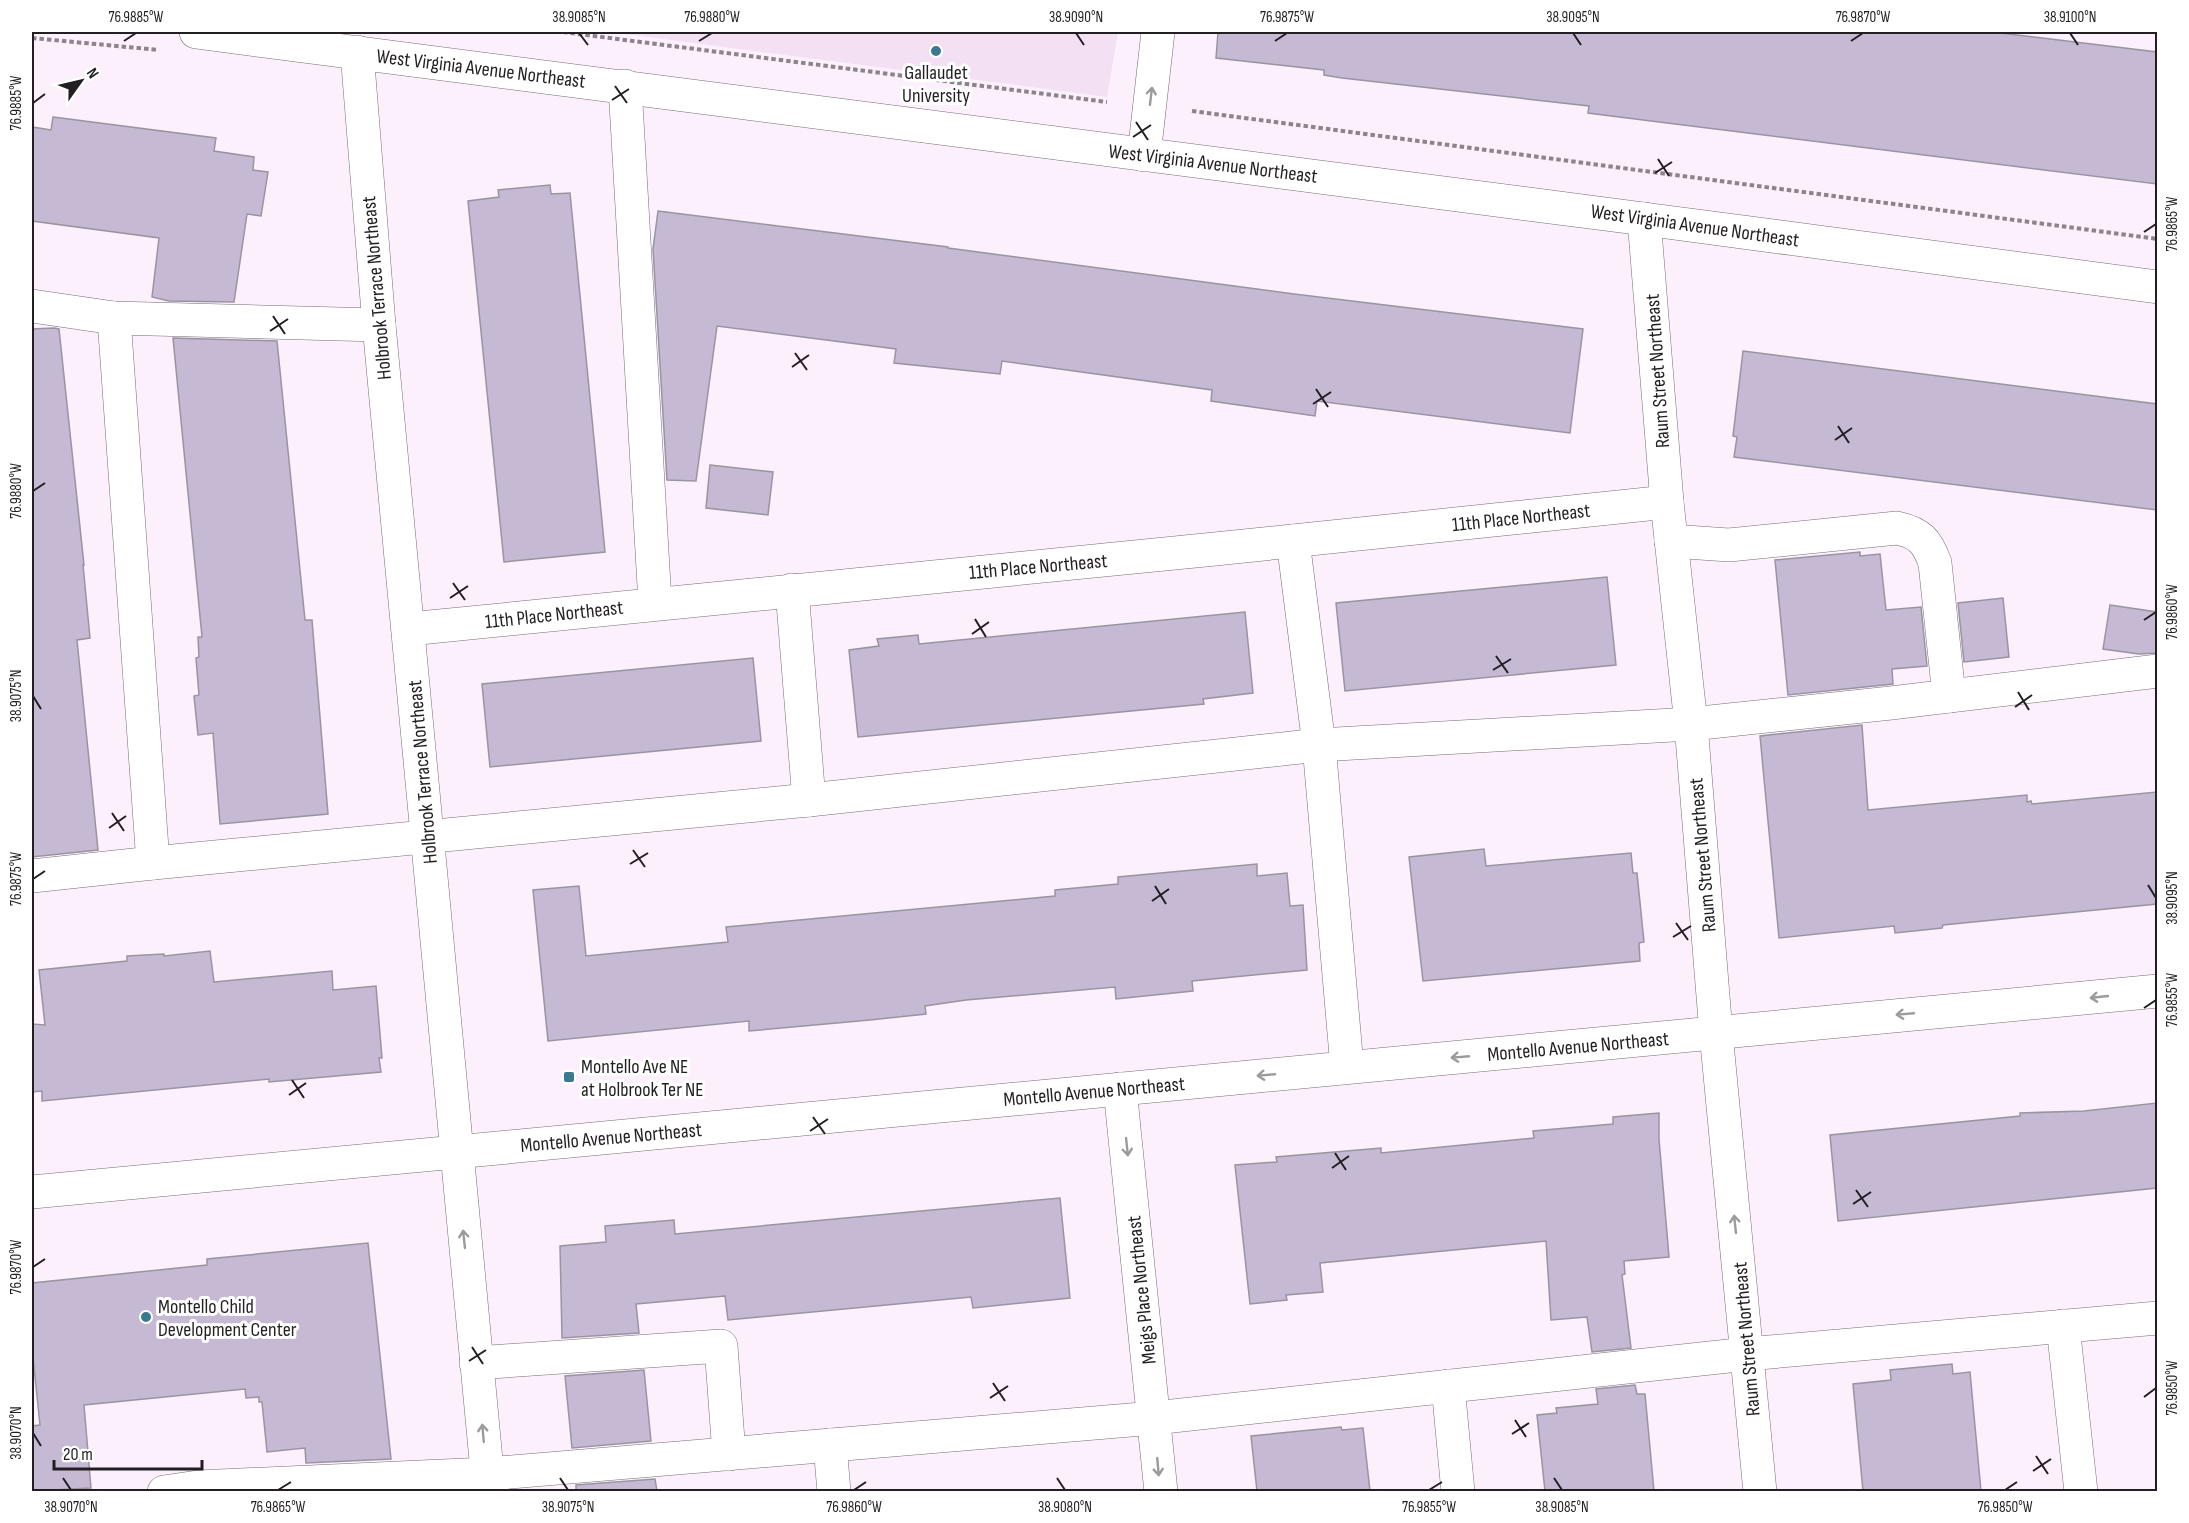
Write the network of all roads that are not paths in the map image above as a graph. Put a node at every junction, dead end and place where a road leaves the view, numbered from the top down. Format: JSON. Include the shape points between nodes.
{"nodes":[{"id":1,"x":196,"y":32,"type":"edge"},
{"id":2,"x":1158,"y":32,"type":"edge"},
{"id":3,"x":357,"y":52,"type":"junction"},
{"id":4,"x":625,"y":86,"type":"junction"},
{"id":5,"x":1144,"y":154,"type":"junction"},
{"id":6,"x":1644,"y":219,"type":"junction"},
{"id":7,"x":2157,"y":287,"type":"edge"},
{"id":8,"x":32,"y":306,"type":"edge"},
{"id":9,"x":114,"y":318,"type":"junction"},
{"id":10,"x":379,"y":325,"type":"junction"},
{"id":11,"x":1667,"y":502,"type":"junction"},
{"id":12,"x":1293,"y":541,"type":"junction"},
{"id":13,"x":1671,"y":541,"type":"junction"},
{"id":14,"x":792,"y":590,"type":"junction"},
{"id":15,"x":655,"y":603,"type":"junction"},
{"id":16,"x":409,"y":629,"type":"junction"},
{"id":17,"x":2157,"y":671,"type":"edge"},
{"id":18,"x":1949,"y":696,"type":"junction"},
{"id":19,"x":1691,"y":724,"type":"junction"},
{"id":20,"x":1319,"y":745,"type":"junction"},
{"id":21,"x":810,"y":800,"type":"junction"},
{"id":22,"x":428,"y":837,"type":"junction"},
{"id":23,"x":153,"y":863,"type":"junction"},
{"id":24,"x":32,"y":876,"type":"edge"},
{"id":25,"x":2157,"y":991,"type":"edge"},
{"id":26,"x":1716,"y":1034,"type":"junction"},
{"id":27,"x":1347,"y":1067,"type":"junction"},
{"id":28,"x":1120,"y":1089,"type":"junction"},
{"id":29,"x":456,"y":1152,"type":"junction"},
{"id":30,"x":32,"y":1192,"type":"edge"},
{"id":31,"x":2157,"y":1318,"type":"edge"},
{"id":32,"x":2062,"y":1326,"type":"junction"},
{"id":33,"x":1747,"y":1354,"type":"junction"},
{"id":34,"x":476,"y":1363,"type":"junction"},
{"id":35,"x":1448,"y":1386,"type":"junction"},
{"id":36,"x":1154,"y":1418,"type":"junction"},
{"id":37,"x":830,"y":1445,"type":"junction"},
{"id":38,"x":729,"y":1454,"type":"junction"},
{"id":39,"x":488,"y":1483,"type":"edge"},
{"id":40,"x":198,"y":1489,"type":"edge"},
{"id":41,"x":164,"y":1491,"type":"edge"},
{"id":42,"x":834,"y":1491,"type":"edge"},
{"id":43,"x":1161,"y":1491,"type":"edge"},
{"id":44,"x":1458,"y":1491,"type":"edge"},
{"id":45,"x":1760,"y":1491,"type":"edge"},
{"id":46,"x":2081,"y":1491,"type":"edge"}],
"edges":[{"from":1,"to":3,"type":"street","name":"West Virginia Avenue Northeast"},
{"from":5,"to":2,"type":"street","one_way":true},
{"from":3,"to":4,"type":"street","name":"West Virginia Avenue Northeast"},
{"from":3,"to":10,"type":"street","name":"Holbrook Terrace Northeast"},
{"from":4,"to":5,"type":"street","name":"West Virginia Avenue Northeast"},
{"from":4,"to":15,"type":"street"},
{"from":5,"to":6,"type":"street","name":"West Virginia Avenue Northeast"},
{"from":6,"to":7,"type":"street","name":"West Virginia Avenue Northeast"},
{"from":6,"to":11,"type":"street","name":"Raum Street Northeast"},
{"from":8,"to":9,"type":"street"},
{"from":9,"to":10,"type":"street"},
{"from":9,"to":23,"type":"street"},
{"from":10,"to":16,"type":"street","name":"Holbrook Terrace Northeast"},
{"from":11,"to":12,"type":"street","name":"11th Place Northeast"},
{"from":11,"to":13,"type":"street","name":"Raum Street Northeast"},
{"from":12,"to":14,"type":"street","name":"11th Place Northeast"},
{"from":12,"to":20,"type":"street"},
{"from":13,"to":18,"type":"street","via":[[1729,545],[1898,528],[1914,532],[1929,547],[1935,563]]},
{"from":13,"to":19,"type":"street","name":"Raum Street Northeast"},
{"from":14,"to":15,"type":"street","name":"11th Place Northeast"},
{"from":14,"to":21,"type":"street"},
{"from":15,"to":16,"type":"street","name":"11th Place Northeast"},
{"from":16,"to":22,"type":"street","name":"Holbrook Terrace Northeast"},
{"from":17,"to":18,"type":"street"},
{"from":18,"to":19,"type":"street"},
{"from":19,"to":20,"type":"street"},
{"from":19,"to":26,"type":"street","name":"Raum Street Northeast"},
{"from":20,"to":21,"type":"street"},
{"from":20,"to":27,"type":"street"},
{"from":21,"to":22,"type":"street"},
{"from":22,"to":23,"type":"street"},
{"from":22,"to":29,"type":"street","name":"Holbrook Terrace Northeast"},
{"from":23,"to":24,"type":"street"},
{"from":25,"to":26,"type":"street","name":"Montello Avenue Northeast","one_way":true},
{"from":26,"to":27,"type":"street","name":"Montello Avenue Northeast","one_way":true},
{"from":33,"to":26,"type":"street","name":"Raum Street Northeast","one_way":true},
{"from":27,"to":28,"type":"street","name":"Montello Avenue Northeast","one_way":true},
{"from":28,"to":29,"type":"street","name":"Montello Avenue Northeast"},
{"from":28,"to":36,"type":"street","name":"Meigs Place Northeast","one_way":true},
{"from":29,"to":30,"type":"street","name":"Montello Avenue Northeast"},
{"from":34,"to":29,"type":"street","name":"Holbrook Terrace Northeast","one_way":true},
{"from":31,"to":32,"type":"street"},
{"from":32,"to":33,"type":"street"},
{"from":32,"to":46,"type":"street"},
{"from":33,"to":35,"type":"street"},
{"from":33,"to":45,"type":"street","name":"Raum Street Northeast"},
{"from":34,"to":38,"type":"street","via":[[721,1346]]},
{"from":39,"to":34,"type":"street","name":"Holbrook Terrace Northeast","one_way":true},
{"from":35,"to":36,"type":"street"},
{"from":35,"to":44,"type":"street"},
{"from":36,"to":37,"type":"street"},
{"from":36,"to":43,"type":"street","name":"Meigs Place Northeast","one_way":true},
{"from":37,"to":38,"type":"street"},
{"from":37,"to":42,"type":"street"},
{"from":38,"to":39,"type":"street"},
{"from":39,"to":40,"type":"street"},
{"from":40,"to":41,"type":"street"}]}
